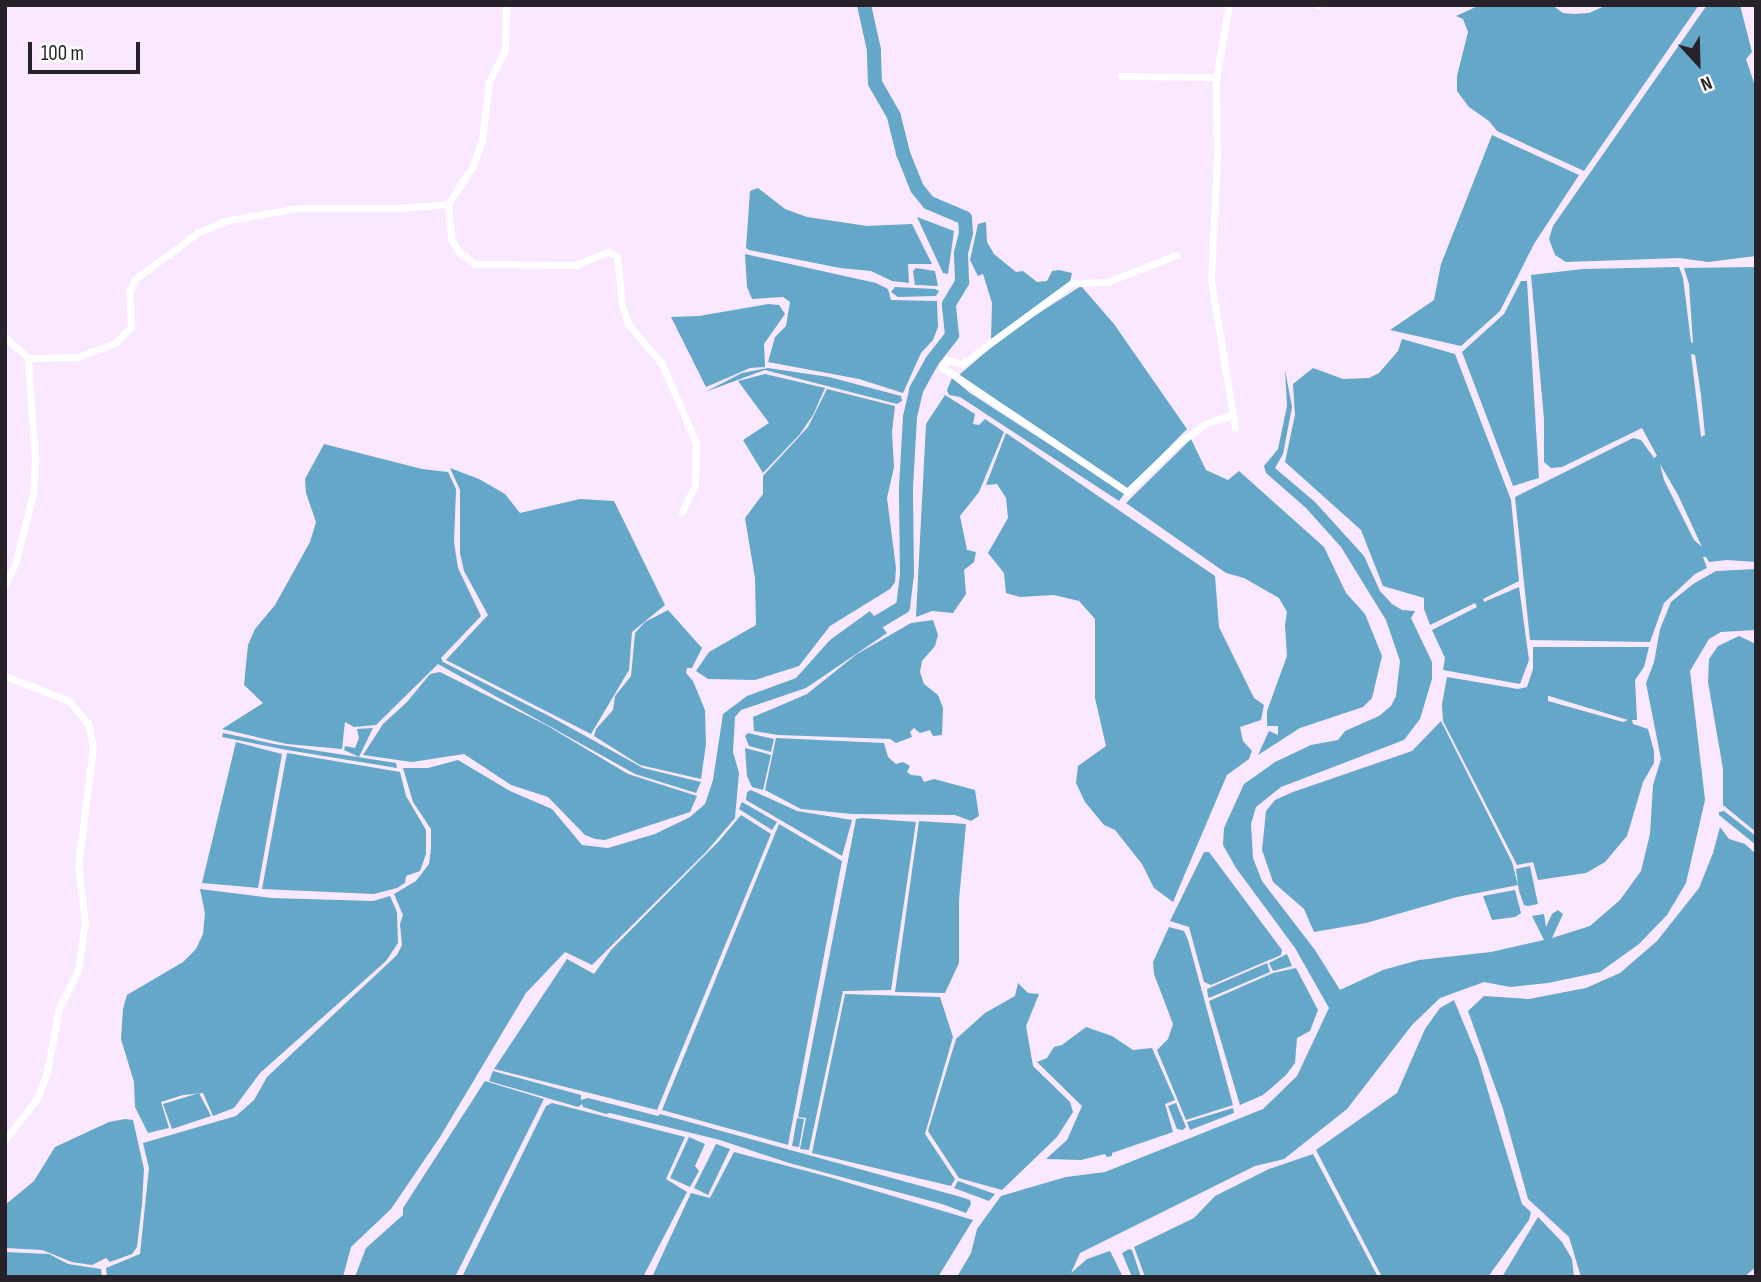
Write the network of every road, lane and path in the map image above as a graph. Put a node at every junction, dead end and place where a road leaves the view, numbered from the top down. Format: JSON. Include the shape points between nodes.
{"nodes":[{"id":1,"x":506,"y":5,"type":"edge"},
{"id":2,"x":1229,"y":5,"type":"edge"},
{"id":3,"x":1121,"y":75,"type":"dead end"},
{"id":4,"x":1216,"y":77,"type":"junction"},
{"id":5,"x":448,"y":204,"type":"junction"},
{"id":6,"x":1176,"y":255,"type":"dead end"},
{"id":7,"x":5,"y":337,"type":"edge"},
{"id":8,"x":28,"y":358,"type":"junction"},
{"id":9,"x":1232,"y":415,"type":"junction"},
{"id":10,"x":1235,"y":428,"type":"dead end"},
{"id":11,"x":682,"y":512,"type":"dead end"},
{"id":12,"x":5,"y":585,"type":"edge"},
{"id":13,"x":5,"y":676,"type":"edge"},
{"id":14,"x":5,"y":1140,"type":"edge"}],
"edges":[{"from":1,"to":5,"type":"street","via":[[507,38],[487,91],[482,140],[473,166]]},
{"from":2,"to":4,"type":"street"},
{"from":3,"to":4,"type":"street"},
{"from":4,"to":9,"type":"street","via":[[1211,281]]},
{"from":5,"to":8,"type":"street","via":[[299,208],[211,226],[135,279],[129,291],[131,327],[123,337],[77,357]]},
{"from":5,"to":11,"type":"street","via":[[453,244],[475,264],[575,265],[608,252],[617,256],[628,324],[662,364],[695,443],[695,485]]},
{"from":6,"to":9,"type":"street","via":[[1107,282],[1072,283],[962,364],[947,360],[942,367],[1127,492],[1206,424]]},
{"from":7,"to":8,"type":"street"},
{"from":8,"to":12,"type":"street","via":[[33,494]]},
{"from":9,"to":10,"type":"street"},
{"from":13,"to":14,"type":"street","via":[[69,701],[88,724],[93,747],[78,865],[85,922],[78,971],[59,1008],[38,1097]]}]}
